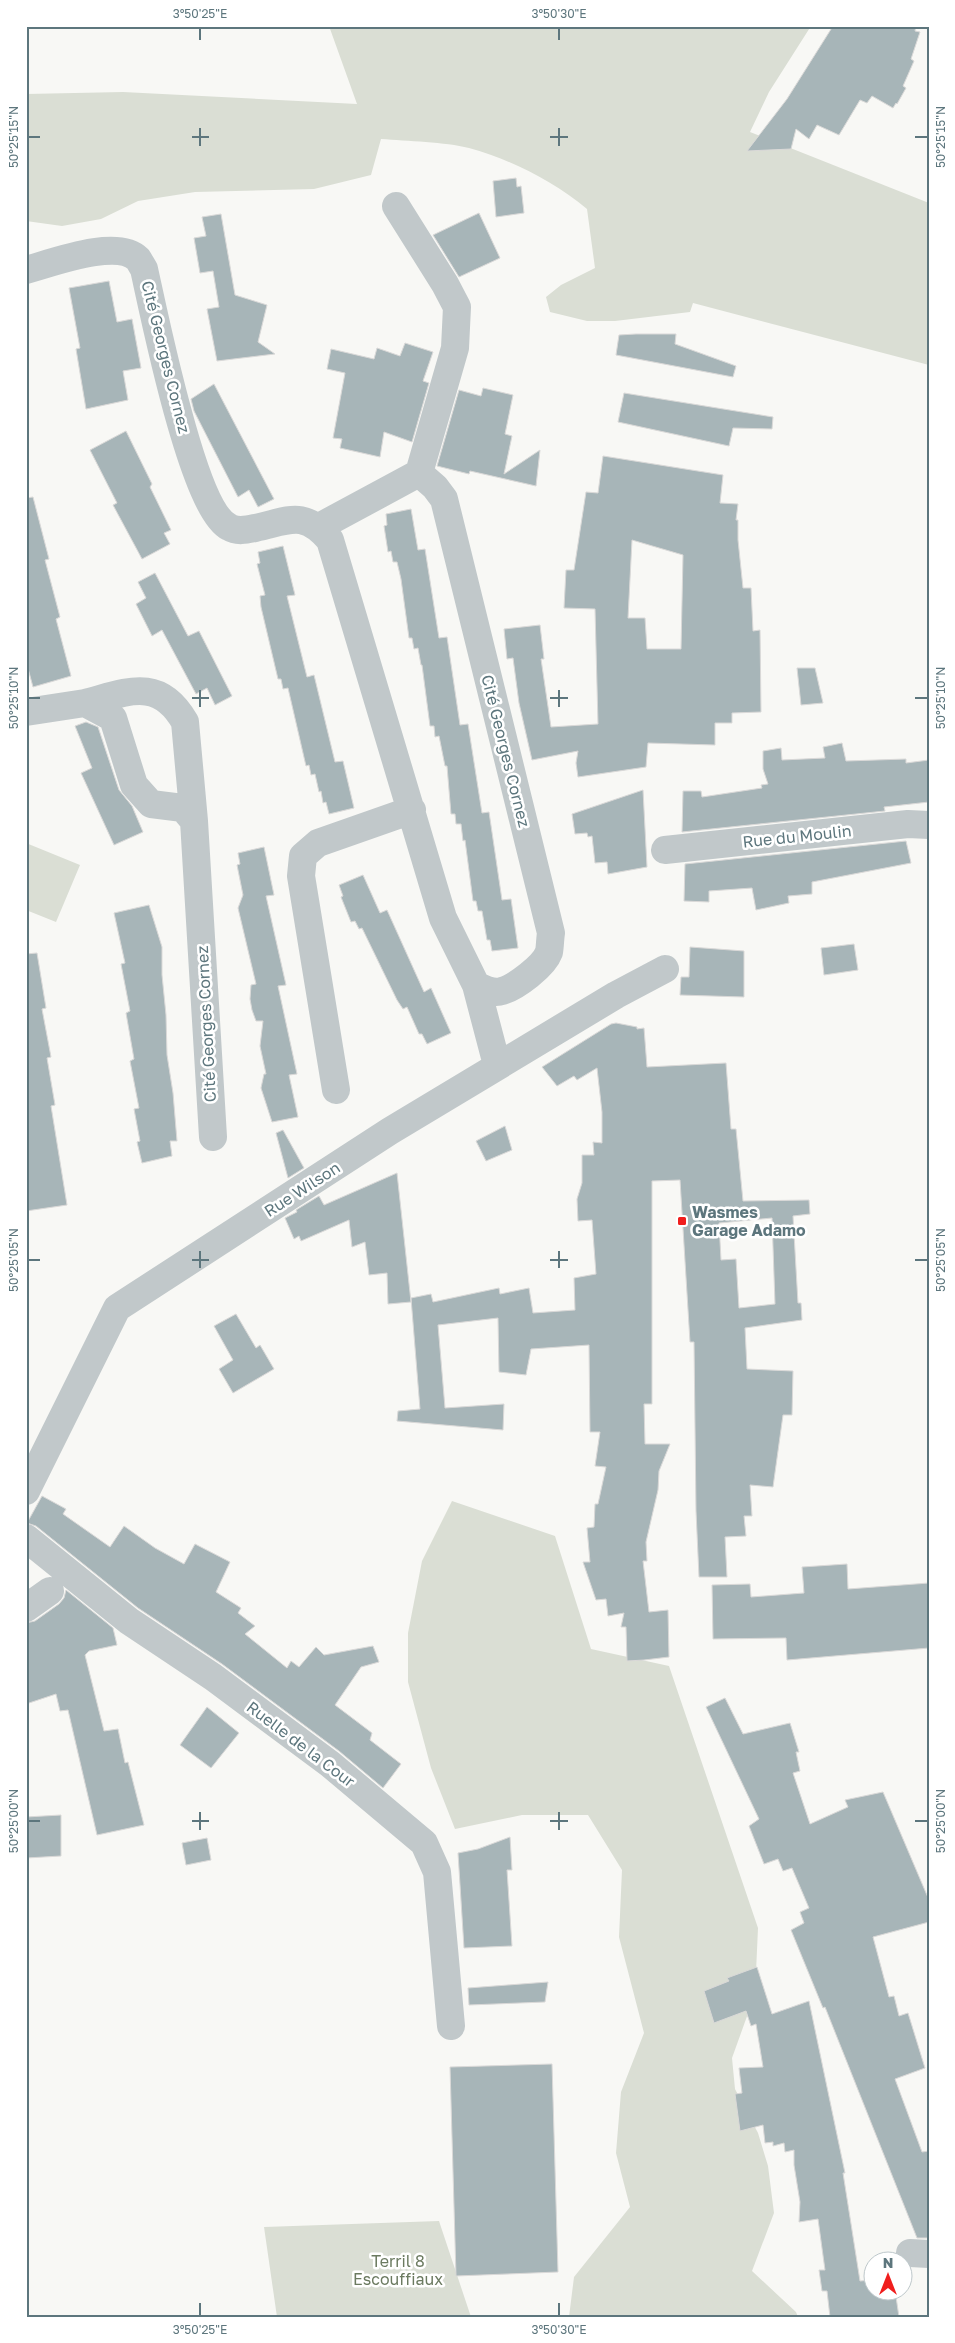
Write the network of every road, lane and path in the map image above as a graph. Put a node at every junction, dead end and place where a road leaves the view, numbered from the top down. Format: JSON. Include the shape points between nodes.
{"nodes":[{"id":1,"x":396,"y":206,"type":"dead end"},
{"id":2,"x":26,"y":270,"type":"edge"},
{"id":3,"x":419,"y":473,"type":"junction"},
{"id":4,"x":319,"y":527,"type":"junction"},
{"id":5,"x":85,"y":704,"type":"junction"},
{"id":6,"x":26,"y":712,"type":"edge"},
{"id":7,"x":412,"y":810,"type":"junction"},
{"id":8,"x":194,"y":821,"type":"junction"},
{"id":9,"x":929,"y":825,"type":"edge"},
{"id":10,"x":665,"y":850,"type":"dead end"},
{"id":11,"x":665,"y":969,"type":"dead end"},
{"id":12,"x":476,"y":985,"type":"junction"},
{"id":13,"x":497,"y":1066,"type":"junction"},
{"id":14,"x":336,"y":1090,"type":"dead end"},
{"id":15,"x":213,"y":1137,"type":"dead end"},
{"id":16,"x":26,"y":1491,"type":"edge"},
{"id":17,"x":26,"y":1538,"type":"edge"},
{"id":18,"x":50,"y":1591,"type":"dead end"},
{"id":19,"x":26,"y":1608,"type":"edge"},
{"id":20,"x":451,"y":2026,"type":"dead end"}],
"edges":[{"from":1,"to":3,"type":"street","via":[[457,308],[455,348]]},
{"from":2,"to":4,"type":"street","name":"Cité Georges Cornez","via":[[104,251],[126,252],[138,258],[144,269],[179,421],[208,500],[218,518],[228,527],[242,531],[295,519],[308,520]]},
{"from":3,"to":4,"type":"street"},
{"from":3,"to":12,"type":"street","name":"Cité Georges Cornez","via":[[444,499],[551,933],[549,952],[541,965],[528,976],[501,992],[487,991]]},
{"from":4,"to":7,"type":"street","via":[[330,540]]},
{"from":5,"to":6,"type":"street","name":"Cité Georges Cornez"},
{"from":5,"to":8,"type":"street","via":[[113,718],[134,785],[151,804],[183,808]]},
{"from":5,"to":8,"type":"street","name":"Cité Georges Cornez","via":[[128,692],[147,691],[164,697],[177,708],[185,722]]},
{"from":7,"to":12,"type":"street","via":[[443,918]]},
{"from":7,"to":14,"type":"street","via":[[318,843],[303,856],[301,876]]},
{"from":8,"to":15,"type":"street","name":"Cité Georges Cornez"},
{"from":9,"to":10,"type":"street","name":"Rue du Moulin","via":[[908,824]]},
{"from":11,"to":13,"type":"street","name":"Rue Wilson"},
{"from":12,"to":13,"type":"street"},
{"from":13,"to":16,"type":"street","name":"Rue Wilson","via":[[390,1131],[117,1308]]},
{"from":17,"to":20,"type":"street","name":"Ruelle de la Cour","via":[[129,1621],[213,1677],[330,1764],[424,1843],[437,1872]]},
{"from":18,"to":19,"type":"street"}]}
